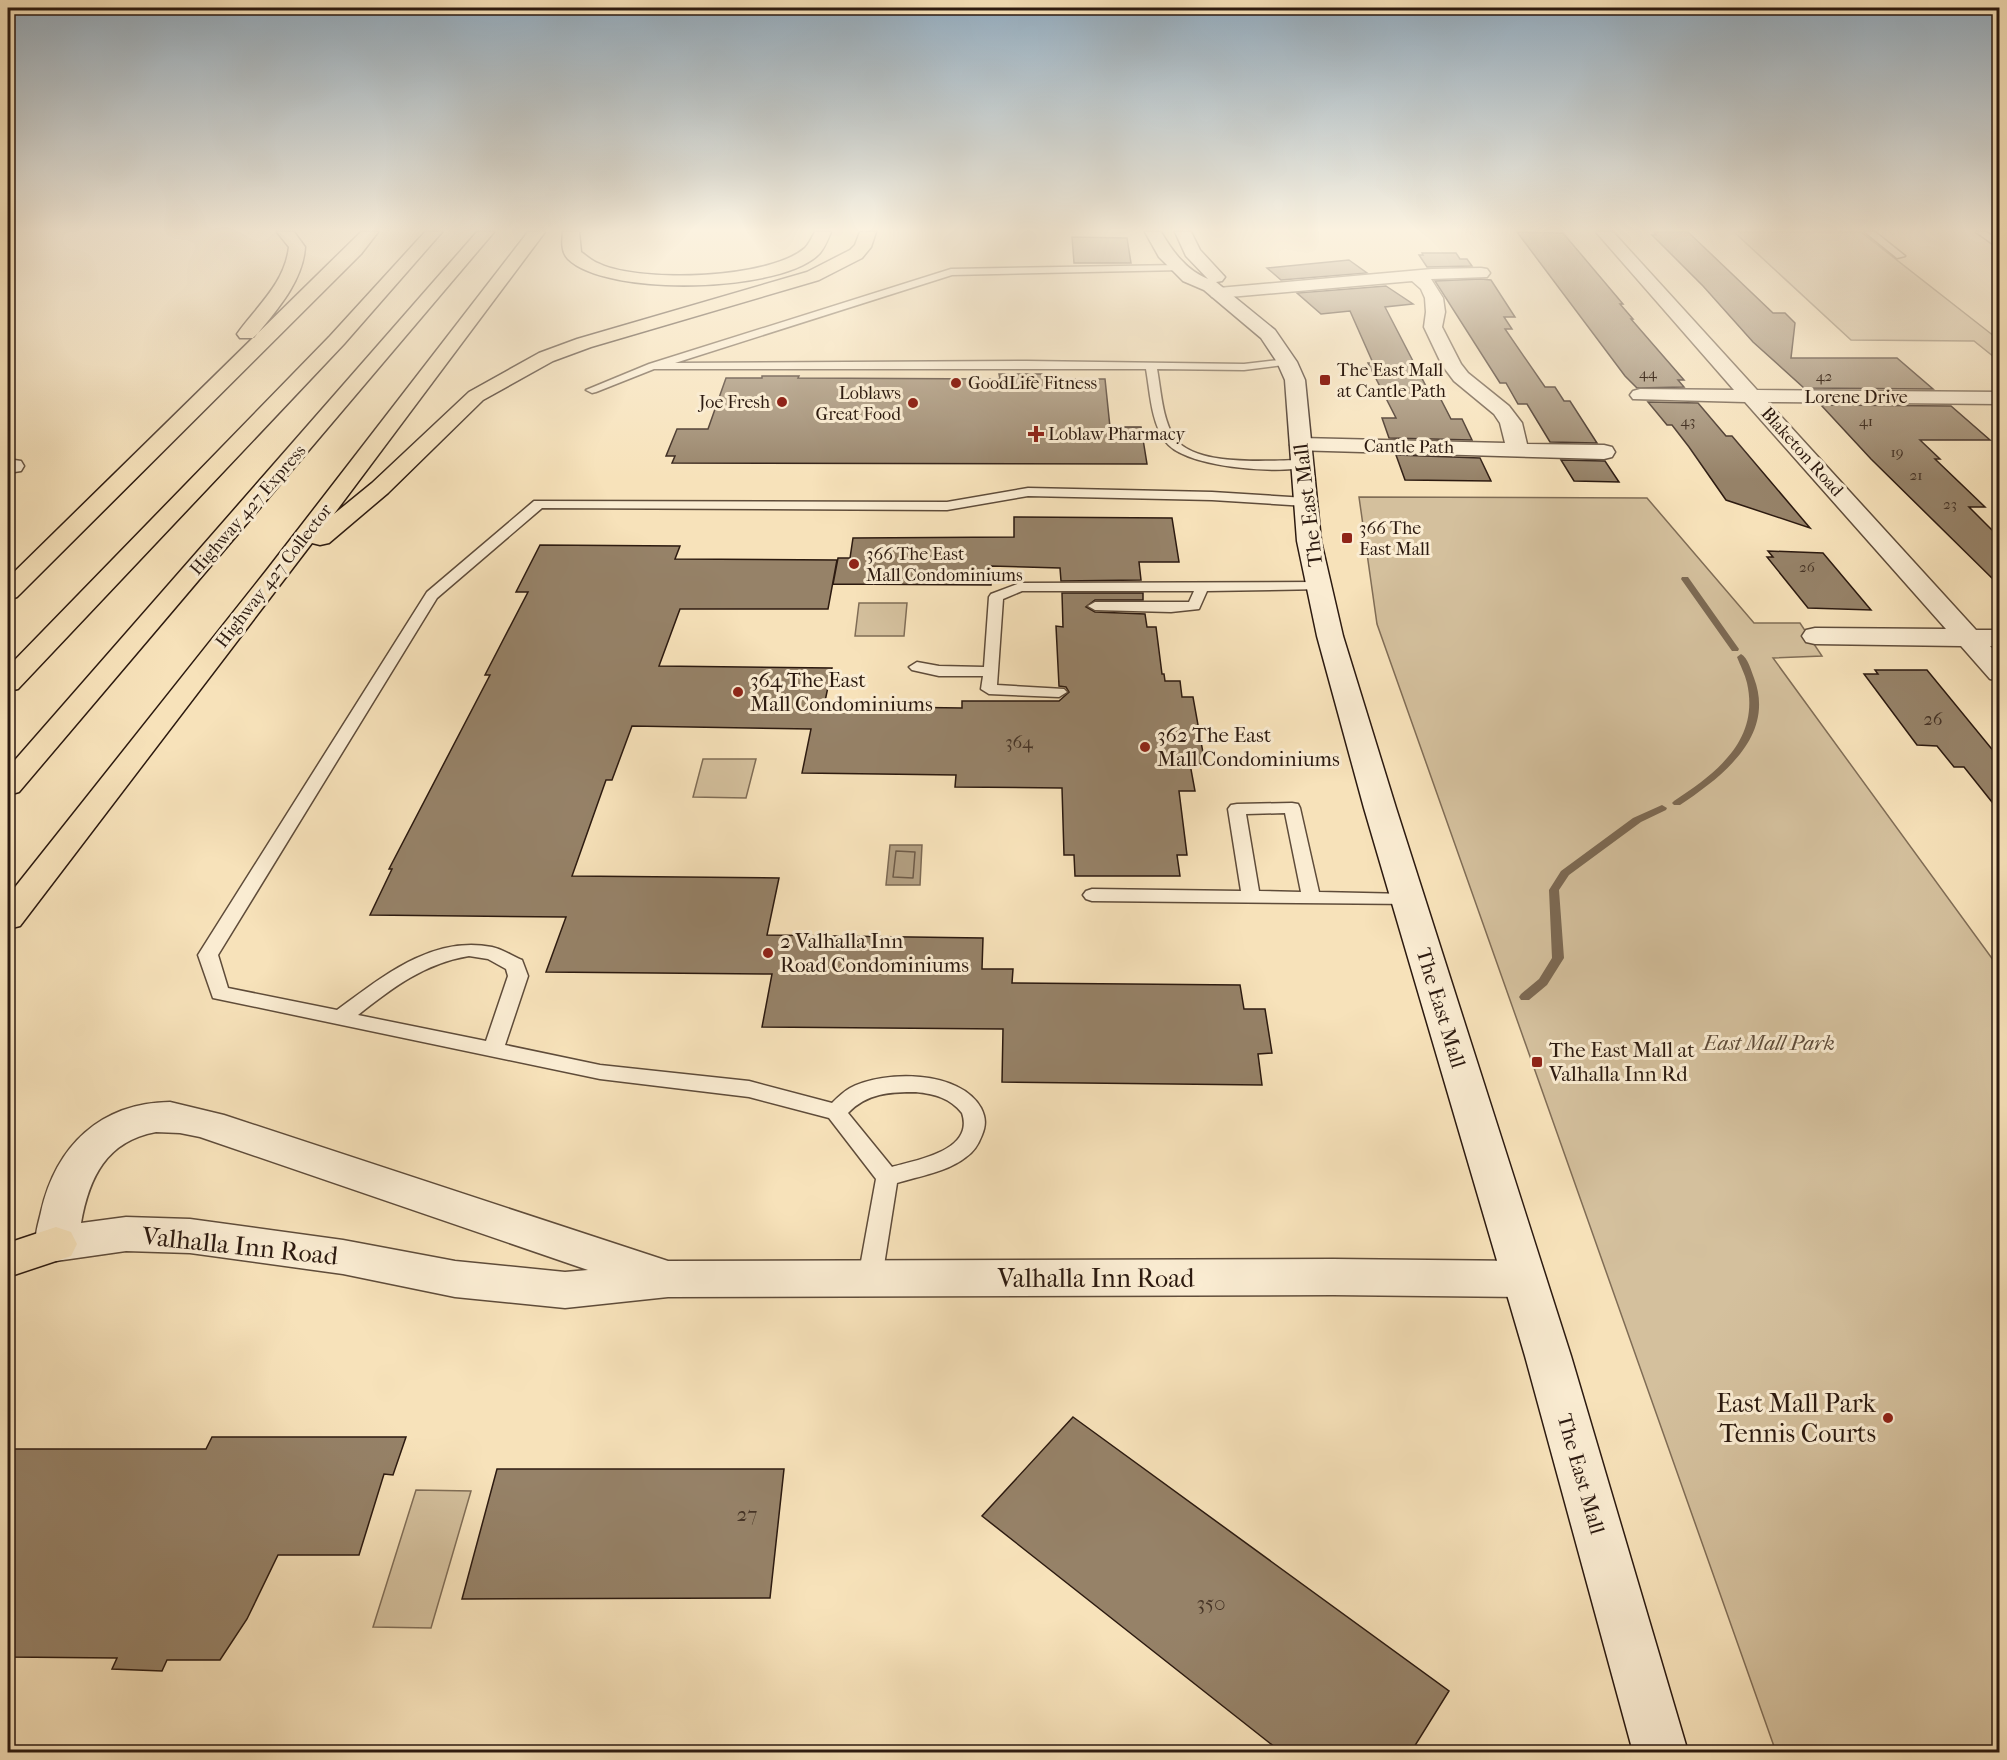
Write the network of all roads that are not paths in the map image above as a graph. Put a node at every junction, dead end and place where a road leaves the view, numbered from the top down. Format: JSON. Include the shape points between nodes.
{"nodes":[{"id":1,"x":263,"y":314,"type":"edge"},
{"id":2,"x":290,"y":314,"type":"edge"},
{"id":3,"x":360,"y":314,"type":"edge"},
{"id":4,"x":415,"y":314,"type":"edge"},
{"id":5,"x":474,"y":314,"type":"edge"},
{"id":6,"x":683,"y":314,"type":"edge"},
{"id":7,"x":817,"y":314,"type":"edge"},
{"id":8,"x":1244,"y":314,"type":"edge"},
{"id":9,"x":1437,"y":314,"type":"edge"},
{"id":10,"x":1678,"y":314,"type":"edge"},
{"id":11,"x":1287,"y":362,"type":"junction"},
{"id":12,"x":1123,"y":364,"type":"junction"},
{"id":13,"x":653,"y":366,"type":"junction"},
{"id":14,"x":1151,"y":367,"type":"junction"},
{"id":15,"x":592,"y":390,"type":"dead end"},
{"id":16,"x":1640,"y":395,"type":"dead end"},
{"id":17,"x":1753,"y":397,"type":"junction"},
{"id":18,"x":2000,"y":398,"type":"edge"},
{"id":19,"x":173,"y":430,"type":"junction"},
{"id":20,"x":1517,"y":450,"type":"junction"},
{"id":21,"x":1604,"y":452,"type":"dead end"},
{"id":22,"x":1302,"y":454,"type":"junction"},
{"id":23,"x":1306,"y":502,"type":"junction"},
{"id":24,"x":275,"y":576,"type":"junction"},
{"id":25,"x":1202,"y":586,"type":"junction"},
{"id":26,"x":1319,"y":586,"type":"junction"},
{"id":27,"x":8,"y":592,"type":"edge"},
{"id":28,"x":1095,"y":606,"type":"dead end"},
{"id":29,"x":1815,"y":636,"type":"dead end"},
{"id":30,"x":1968,"y":638,"type":"junction"},
{"id":31,"x":2000,"y":638,"type":"edge"},
{"id":32,"x":917,"y":667,"type":"dead end"},
{"id":33,"x":991,"y":672,"type":"junction"},
{"id":34,"x":2000,"y":673,"type":"edge"},
{"id":35,"x":8,"y":683,"type":"edge"},
{"id":36,"x":1059,"y":692,"type":"dead end"},
{"id":37,"x":8,"y":786,"type":"edge"},
{"id":38,"x":1092,"y":894,"type":"dead end"},
{"id":39,"x":1251,"y":896,"type":"junction"},
{"id":40,"x":1311,"y":898,"type":"junction"},
{"id":41,"x":1408,"y":900,"type":"junction"},
{"id":42,"x":8,"y":918,"type":"edge"},
{"id":43,"x":342,"y":1017,"type":"junction"},
{"id":44,"x":493,"y":1049,"type":"junction"},
{"id":45,"x":836,"y":1112,"type":"junction"},
{"id":46,"x":886,"y":1177,"type":"junction"},
{"id":47,"x":56,"y":1244,"type":"junction"},
{"id":48,"x":8,"y":1260,"type":"edge"},
{"id":49,"x":668,"y":1278,"type":"junction"},
{"id":50,"x":870,"y":1278,"type":"junction"},
{"id":51,"x":1524,"y":1279,"type":"junction"},
{"id":52,"x":1662,"y":1752,"type":"edge"}],
"edges":[{"from":1,"to":19,"type":"highway"},
{"from":2,"to":19,"type":"highway"},
{"from":3,"to":35,"type":"highway"},
{"from":4,"to":37,"type":"highway","name":"Highway 427 Express"},
{"from":5,"to":24,"type":"highway","name":"Highway 427 Collector"},
{"from":6,"to":24,"type":"highway","via":[[546,357],[476,396],[380,488]]},
{"from":7,"to":13,"type":"lane"},
{"from":8,"to":11,"type":"street","name":"The East Mall","via":[[1268,334]]},
{"from":9,"to":20,"type":"street","via":[[1433,327],[1452,365],[1502,410],[1511,423]]},
{"from":10,"to":17,"type":"street","name":"Blaketon Road"},
{"from":11,"to":12,"type":"lane","via":[[1149,360]]},
{"from":11,"to":14,"type":"lane","via":[[1244,367]]},
{"from":11,"to":22,"type":"street","name":"The East Mall","via":[[1295,380]]},
{"from":12,"to":13,"type":"lane"},
{"from":12,"to":14,"type":"lane"},
{"from":13,"to":15,"type":"lane"},
{"from":14,"to":22,"type":"lane","via":[[1167,434],[1177,447],[1216,461]]},
{"from":16,"to":17,"type":"street","name":"Lorene Drive"},
{"from":17,"to":18,"type":"street","name":"Lorene Drive"},
{"from":17,"to":30,"type":"street","name":"Blaketon Road"},
{"from":19,"to":27,"type":"highway"},
{"from":20,"to":21,"type":"street","name":"Cantle Path"},
{"from":20,"to":22,"type":"street","name":"Cantle Path"},
{"from":22,"to":23,"type":"street","name":"The East Mall"},
{"from":23,"to":26,"type":"street","name":"The East Mall","via":[[1309,542]]},
{"from":23,"to":43,"type":"lane","via":[[1028,492],[947,506],[538,504],[432,595],[208,956],[220,993]]},
{"from":24,"to":42,"type":"highway","name":"Highway 427 Collector"},
{"from":25,"to":26,"type":"lane"},
{"from":25,"to":28,"type":"lane","via":[[1194,606]]},
{"from":25,"to":33,"type":"lane","via":[[1020,587],[996,597]]},
{"from":26,"to":41,"type":"street","name":"The East Mall","via":[[1336,659]]},
{"from":29,"to":30,"type":"street"},
{"from":30,"to":31,"type":"street"},
{"from":30,"to":34,"type":"street","name":"Blaketon Road"},
{"from":32,"to":33,"type":"lane"},
{"from":33,"to":36,"type":"lane","via":[[989,689]]},
{"from":38,"to":39,"type":"lane"},
{"from":39,"to":40,"type":"lane"},
{"from":39,"to":40,"type":"lane","via":[[1237,809],[1292,808]]},
{"from":40,"to":41,"type":"lane"},
{"from":41,"to":51,"type":"street","name":"The East Mall"},
{"from":43,"to":44,"type":"lane"},
{"from":43,"to":44,"type":"lane","via":[[423,961],[453,951],[490,952],[515,965],[518,976]]},
{"from":44,"to":45,"type":"lane","via":[[600,1072],[749,1089]]},
{"from":45,"to":46,"type":"lane"},
{"from":45,"to":46,"type":"lane","via":[[861,1092],[896,1085],[942,1088],[959,1095],[971,1108],[975,1123],[971,1138],[959,1152]]},
{"from":46,"to":50,"type":"lane"},
{"from":47,"to":48,"type":"highway"},
{"from":47,"to":49,"type":"street","name":"Valhalla Inn Road","via":[[126,1234],[190,1236],[343,1257],[455,1279],[565,1290]]},
{"from":47,"to":49,"type":"street","name":"Valhalla Inn Road","via":[[69,1187],[89,1151],[122,1127],[144,1118],[169,1117],[250,1139]]},
{"from":49,"to":50,"type":"street","name":"Valhalla Inn Road"},
{"from":50,"to":51,"type":"street","name":"Valhalla Inn Road"},
{"from":51,"to":52,"type":"street","name":"The East Mall"}]}
